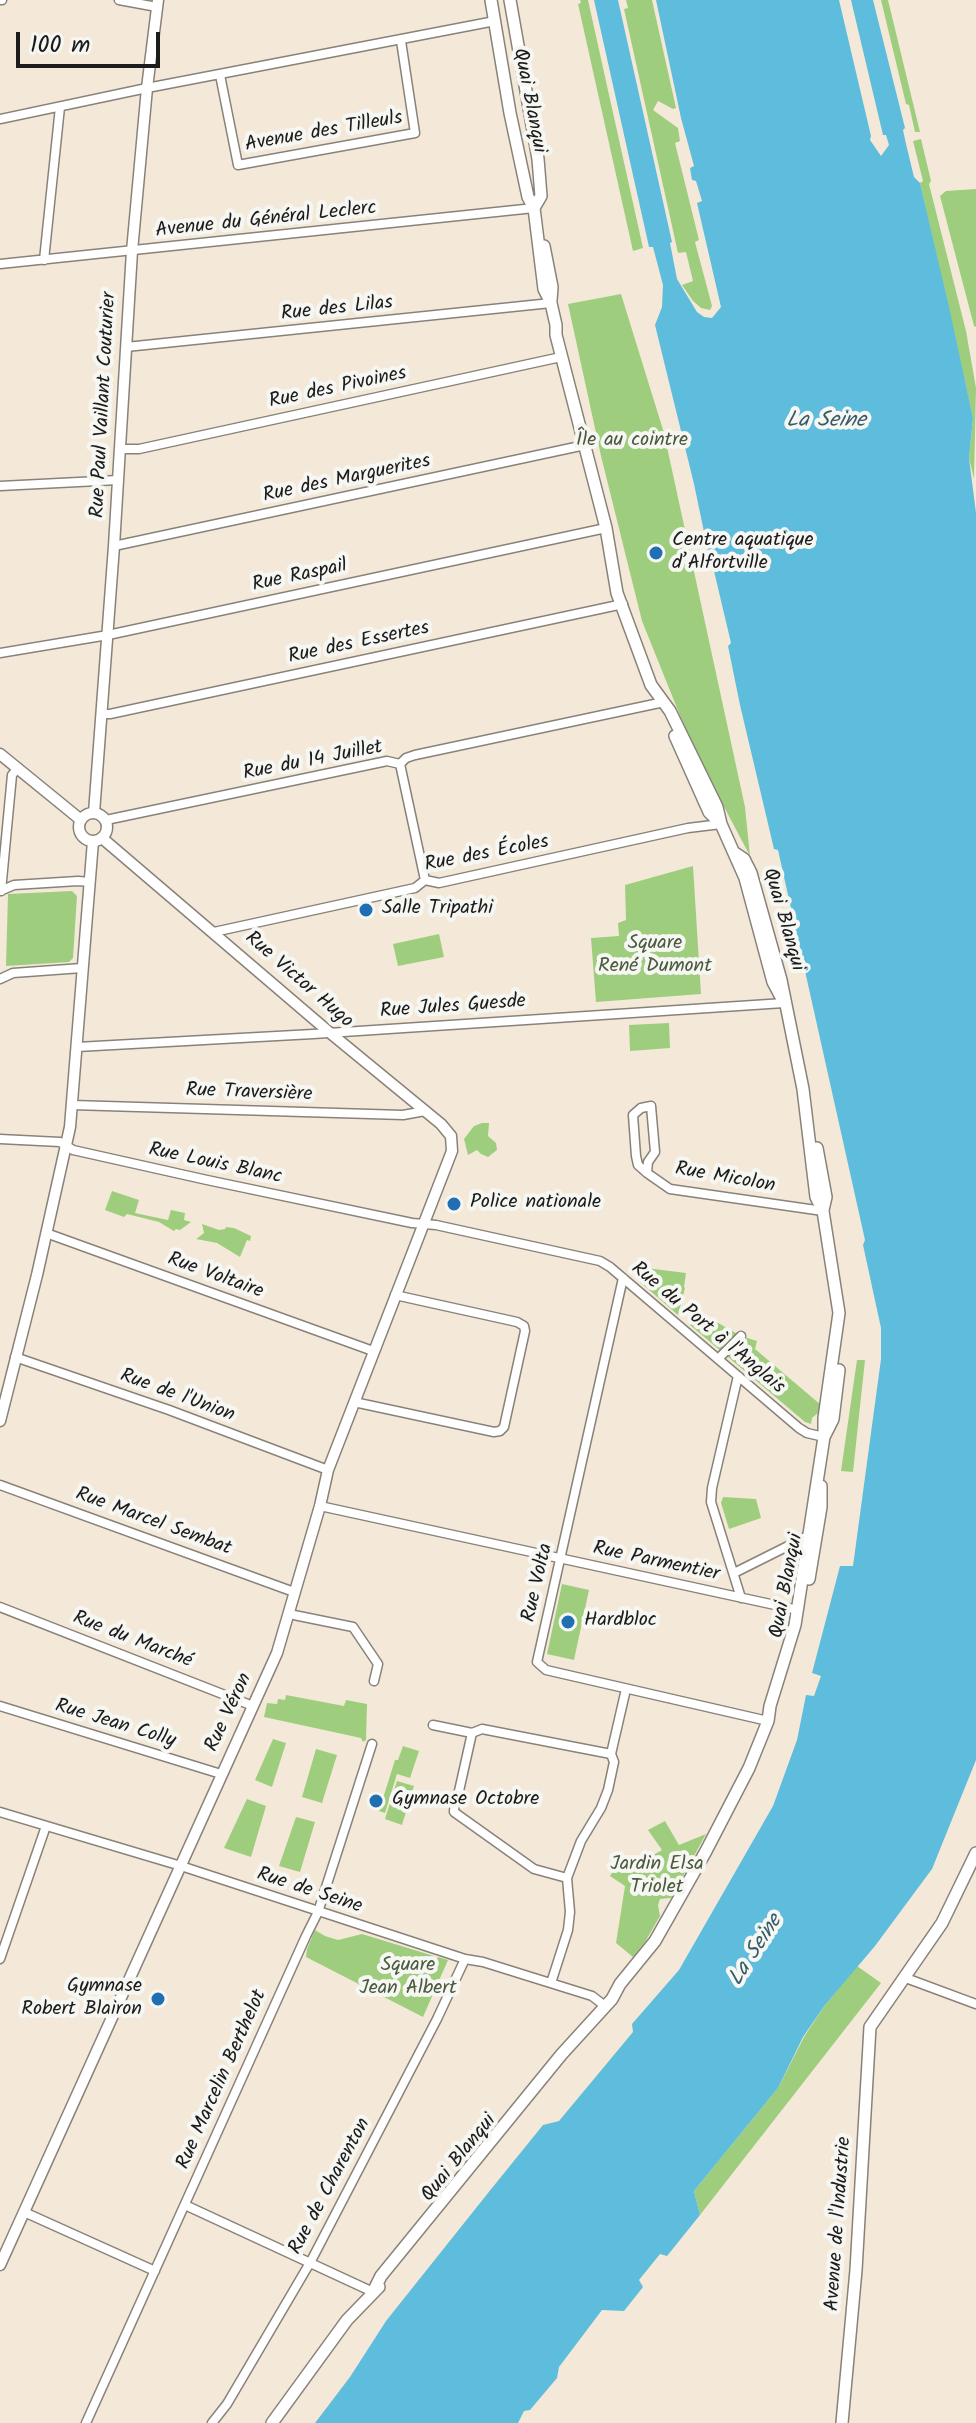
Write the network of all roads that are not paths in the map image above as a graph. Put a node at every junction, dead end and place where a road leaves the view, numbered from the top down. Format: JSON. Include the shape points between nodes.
{"nodes":[{"id":1,"x":119,"y":0,"type":"edge"},
{"id":2,"x":491,"y":0,"type":"edge"},
{"id":3,"x":510,"y":0,"type":"edge"},
{"id":4,"x":158,"y":4,"type":"edge"},
{"id":5,"x":495,"y":21,"type":"junction"},
{"id":6,"x":401,"y":41,"type":"junction"},
{"id":7,"x":220,"y":75,"type":"junction"},
{"id":8,"x":147,"y":88,"type":"junction"},
{"id":9,"x":60,"y":107,"type":"junction"},
{"id":10,"x":0,"y":119,"type":"edge"},
{"id":11,"x":534,"y":208,"type":"junction"},
{"id":12,"x":132,"y":251,"type":"junction"},
{"id":13,"x":44,"y":260,"type":"junction"},
{"id":14,"x":0,"y":264,"type":"edge"},
{"id":15,"x":551,"y":303,"type":"junction"},
{"id":16,"x":556,"y":325,"type":"junction"},
{"id":17,"x":126,"y":347,"type":"junction"},
{"id":18,"x":561,"y":357,"type":"junction"},
{"id":19,"x":582,"y":431,"type":"junction"},
{"id":20,"x":585,"y":445,"type":"junction"},
{"id":21,"x":121,"y":449,"type":"junction"},
{"id":22,"x":118,"y":480,"type":"junction"},
{"id":23,"x":0,"y":486,"type":"edge"},
{"id":24,"x":607,"y":534,"type":"junction"},
{"id":25,"x":114,"y":546,"type":"junction"},
{"id":26,"x":623,"y":604,"type":"junction"},
{"id":27,"x":108,"y":635,"type":"junction"},
{"id":28,"x":0,"y":653,"type":"edge"},
{"id":29,"x":664,"y":702,"type":"junction"},
{"id":30,"x":102,"y":714,"type":"junction"},
{"id":31,"x":0,"y":754,"type":"edge"},
{"id":32,"x":400,"y":764,"type":"junction"},
{"id":33,"x":17,"y":769,"type":"junction"},
{"id":34,"x":94,"y":813,"type":"junction"},
{"id":35,"x":81,"y":820,"type":"junction"},
{"id":36,"x":106,"y":820,"type":"junction"},
{"id":37,"x":721,"y":824,"type":"junction"},
{"id":38,"x":97,"y":839,"type":"junction"},
{"id":39,"x":425,"y":880,"type":"junction"},
{"id":40,"x":90,"y":882,"type":"junction"},
{"id":41,"x":1,"y":891,"type":"edge"},
{"id":42,"x":214,"y":932,"type":"junction"},
{"id":43,"x":82,"y":968,"type":"junction"},
{"id":44,"x":0,"y":979,"type":"edge"},
{"id":45,"x":784,"y":1003,"type":"junction"},
{"id":46,"x":329,"y":1032,"type":"junction"},
{"id":47,"x":77,"y":1047,"type":"junction"},
{"id":48,"x":72,"y":1105,"type":"junction"},
{"id":49,"x":425,"y":1111,"type":"junction"},
{"id":50,"x":0,"y":1139,"type":"edge"},
{"id":51,"x":66,"y":1146,"type":"junction"},
{"id":52,"x":449,"y":1160,"type":"joint"},
{"id":53,"x":647,"y":1173,"type":"junction"},
{"id":54,"x":823,"y":1211,"type":"junction"},
{"id":55,"x":424,"y":1224,"type":"junction"},
{"id":56,"x":46,"y":1233,"type":"junction"},
{"id":57,"x":623,"y":1278,"type":"junction"},
{"id":58,"x":395,"y":1295,"type":"junction"},
{"id":59,"x":741,"y":1336,"type":"dead end"},
{"id":60,"x":373,"y":1351,"type":"junction"},
{"id":61,"x":15,"y":1357,"type":"junction"},
{"id":62,"x":718,"y":1359,"type":"junction"},
{"id":63,"x":738,"y":1376,"type":"junction"},
{"id":64,"x":354,"y":1402,"type":"junction"},
{"id":65,"x":0,"y":1421,"type":"edge"},
{"id":66,"x":824,"y":1437,"type":"junction"},
{"id":67,"x":821,"y":1453,"type":"junction"},
{"id":68,"x":328,"y":1470,"type":"junction"},
{"id":69,"x":0,"y":1485,"type":"edge"},
{"id":70,"x":320,"y":1506,"type":"junction"},
{"id":71,"x":808,"y":1536,"type":"junction"},
{"id":72,"x":559,"y":1558,"type":"junction"},
{"id":73,"x":734,"y":1573,"type":"junction"},
{"id":74,"x":294,"y":1592,"type":"junction"},
{"id":75,"x":741,"y":1598,"type":"junction"},
{"id":76,"x":0,"y":1607,"type":"edge"},
{"id":77,"x":798,"y":1610,"type":"junction"},
{"id":78,"x":289,"y":1614,"type":"junction"},
{"id":79,"x":374,"y":1681,"type":"dead end"},
{"id":80,"x":626,"y":1689,"type":"junction"},
{"id":81,"x":0,"y":1706,"type":"edge"},
{"id":82,"x":253,"y":1706,"type":"junction"},
{"id":83,"x":768,"y":1721,"type":"junction"},
{"id":84,"x":433,"y":1725,"type":"dead end"},
{"id":85,"x":472,"y":1733,"type":"junction"},
{"id":86,"x":372,"y":1744,"type":"dead end"},
{"id":87,"x":611,"y":1754,"type":"junction"},
{"id":88,"x":221,"y":1774,"type":"junction"},
{"id":89,"x":0,"y":1812,"type":"edge"},
{"id":90,"x":46,"y":1826,"type":"junction"},
{"id":91,"x":976,"y":1853,"type":"edge"},
{"id":92,"x":181,"y":1866,"type":"junction"},
{"id":93,"x":567,"y":1878,"type":"junction"},
{"id":94,"x":318,"y":1912,"type":"junction"},
{"id":95,"x":0,"y":1959,"type":"edge"},
{"id":96,"x":465,"y":1959,"type":"junction"},
{"id":97,"x":903,"y":1977,"type":"junction"},
{"id":98,"x":551,"y":1983,"type":"junction"},
{"id":99,"x":608,"y":2003,"type":"junction"},
{"id":100,"x":976,"y":2004,"type":"edge"},
{"id":101,"x":185,"y":2205,"type":"junction"},
{"id":102,"x":24,"y":2212,"type":"junction"},
{"id":103,"x":311,"y":2261,"type":"junction"},
{"id":104,"x":0,"y":2265,"type":"edge"},
{"id":105,"x":155,"y":2271,"type":"junction"},
{"id":106,"x":373,"y":2292,"type":"junction"},
{"id":107,"x":354,"y":2315,"type":"junction"},
{"id":108,"x":86,"y":2423,"type":"edge"},
{"id":109,"x":212,"y":2423,"type":"edge"},
{"id":110,"x":272,"y":2423,"type":"edge"},
{"id":111,"x":278,"y":2423,"type":"edge"},
{"id":112,"x":842,"y":2423,"type":"edge"}],
"edges":[{"from":1,"to":4,"type":"street"},
{"from":2,"to":5,"type":"main road","name":"Quai Blanqui"},
{"from":3,"to":11,"type":"main road","name":"Quai Blanqui","via":[[538,159],[541,196]]},
{"from":4,"to":8,"type":"street","name":"Rue Paul Vaillant Couturier"},
{"from":5,"to":6,"type":"street"},
{"from":5,"to":11,"type":"main road","name":"Quai Blanqui","via":[[510,113]]},
{"from":6,"to":7,"type":"street"},
{"from":6,"to":7,"type":"street","name":"Avenue des Tilleuls","via":[[415,133],[401,136],[238,165]]},
{"from":7,"to":8,"type":"street"},
{"from":8,"to":9,"type":"street"},
{"from":8,"to":12,"type":"street","name":"Rue Paul Vaillant Couturier"},
{"from":9,"to":10,"type":"street"},
{"from":9,"to":13,"type":"street"},
{"from":11,"to":12,"type":"street","name":"Avenue du Général Leclerc"},
{"from":11,"to":15,"type":"main road","name":"Quai Blanqui"},
{"from":12,"to":13,"type":"street","name":"Avenue du Général Leclerc"},
{"from":12,"to":17,"type":"street","name":"Rue Paul Vaillant Couturier"},
{"from":13,"to":14,"type":"street","name":"Avenue du Général Leclerc"},
{"from":15,"to":16,"type":"main road","name":"Quai Blanqui"},
{"from":15,"to":17,"type":"street","name":"Rue des Lilas"},
{"from":16,"to":18,"type":"main road","name":"Quai Blanqui"},
{"from":16,"to":19,"type":"main road","name":"Quai Blanqui","via":[[565,340]]},
{"from":17,"to":21,"type":"street","name":"Rue Paul Vaillant Couturier"},
{"from":18,"to":19,"type":"main road","name":"Quai Blanqui"},
{"from":18,"to":21,"type":"street","name":"Rue des Pivoines"},
{"from":19,"to":20,"type":"main road","name":"Quai Blanqui"},
{"from":20,"to":24,"type":"main road","name":"Quai Blanqui"},
{"from":20,"to":25,"type":"street","name":"Rue des Marguerites"},
{"from":21,"to":22,"type":"street","name":"Rue Paul Vaillant Couturier"},
{"from":22,"to":23,"type":"street"},
{"from":22,"to":25,"type":"street","name":"Rue Paul Vaillant Couturier"},
{"from":24,"to":26,"type":"main road","name":"Quai Blanqui"},
{"from":24,"to":27,"type":"street","name":"Rue Raspail"},
{"from":25,"to":27,"type":"street","name":"Rue Paul Vaillant Couturier"},
{"from":26,"to":29,"type":"main road","name":"Quai Blanqui","via":[[651,685]]},
{"from":26,"to":30,"type":"street","name":"Rue des Essertes"},
{"from":27,"to":28,"type":"street","name":"Rue Raspail"},
{"from":27,"to":30,"type":"street","name":"Rue Paul Vaillant Couturier"},
{"from":29,"to":32,"type":"street","name":"Rue du 14 Juillet","via":[[415,755]]},
{"from":29,"to":37,"type":"main road","name":"Quai Blanqui"},
{"from":30,"to":34,"type":"street","name":"Rue Paul Vaillant Couturier"},
{"from":31,"to":33,"type":"street"},
{"from":32,"to":36,"type":"street","name":"Rue du 14 Juillet","via":[[387,761]]},
{"from":32,"to":39,"type":"street"},
{"from":33,"to":35,"type":"street"},
{"from":33,"to":41,"type":"street","via":[[12,775]]},
{"from":34,"to":35,"type":"street"},
{"from":34,"to":36,"type":"street"},
{"from":35,"to":38,"type":"street","via":[[85,838]]},
{"from":36,"to":38,"type":"street","via":[[107,830]]},
{"from":37,"to":39,"type":"street","name":"Rue des Écoles","via":[[439,883]]},
{"from":37,"to":45,"type":"main road","name":"Quai Blanqui","via":[[745,878],[773,982]]},
{"from":38,"to":40,"type":"street"},
{"from":38,"to":42,"type":"street","name":"Rue Victor Hugo"},
{"from":39,"to":42,"type":"street","name":"Rue des Écoles","via":[[415,888]]},
{"from":40,"to":41,"type":"street","via":[[14,885]]},
{"from":40,"to":43,"type":"street"},
{"from":42,"to":46,"type":"street","name":"Rue Victor Hugo"},
{"from":43,"to":44,"type":"street","via":[[13,973]]},
{"from":43,"to":47,"type":"street"},
{"from":45,"to":46,"type":"street","name":"Rue Jules Guesde"},
{"from":45,"to":54,"type":"main road","name":"Quai Blanqui","via":[[809,1105],[826,1197]]},
{"from":46,"to":47,"type":"street","name":"Rue Jules Guesde"},
{"from":46,"to":49,"type":"street","name":"Rue Victor Hugo"},
{"from":47,"to":48,"type":"street"},
{"from":48,"to":49,"type":"street","name":"Rue Traversière","via":[[403,1115]]},
{"from":48,"to":51,"type":"street"},
{"from":49,"to":52,"type":"street","name":"Rue Victor Hugo","via":[[451,1136]]},
{"from":50,"to":51,"type":"street","name":"Rue Louis Blanc"},
{"from":51,"to":55,"type":"street","name":"Rue Louis Blanc"},
{"from":51,"to":56,"type":"street"},
{"from":52,"to":55,"type":"street","name":"Rue Véron"},
{"from":53,"to":53,"type":"street","name":"Rue Micolon","via":[[655,1152],[651,1106],[633,1115],[638,1165]]},
{"from":53,"to":54,"type":"street","name":"Rue Micolon","via":[[670,1189]]},
{"from":54,"to":66,"type":"main road","name":"Quai Blanqui","via":[[839,1313]]},
{"from":55,"to":57,"type":"street","name":"Rue du Port à l'Anglais","via":[[600,1261]]},
{"from":55,"to":58,"type":"street","name":"Rue Véron"},
{"from":56,"to":60,"type":"street","name":"Rue Voltaire"},
{"from":56,"to":61,"type":"street"},
{"from":57,"to":62,"type":"street","name":"Rue du Port à l'Anglais"},
{"from":57,"to":72,"type":"street","name":"Rue Volta"},
{"from":58,"to":60,"type":"street","name":"Rue Véron"},
{"from":58,"to":64,"type":"street","via":[[524,1326],[504,1427],[494,1432]]},
{"from":59,"to":62,"type":"street"},
{"from":60,"to":64,"type":"street","name":"Rue Véron"},
{"from":61,"to":65,"type":"street"},
{"from":61,"to":68,"type":"street","name":"Rue de l'Union"},
{"from":62,"to":63,"type":"street","name":"Rue du Port à l'Anglais"},
{"from":63,"to":66,"type":"street","name":"Rue du Port à l'Anglais","via":[[799,1428]]},
{"from":63,"to":73,"type":"street","via":[[711,1502]]},
{"from":64,"to":68,"type":"street","name":"Rue Véron"},
{"from":66,"to":67,"type":"main road","name":"Quai Blanqui"},
{"from":67,"to":71,"type":"main road","name":"Quai Blanqui"},
{"from":67,"to":83,"type":"main road","name":"Quai Blanqui","via":[[821,1507],[804,1612],[777,1709]]},
{"from":68,"to":70,"type":"street","name":"Rue Véron"},
{"from":69,"to":74,"type":"street","name":"Rue Marcel Sembat"},
{"from":70,"to":72,"type":"street","name":"Rue Parmentier"},
{"from":70,"to":74,"type":"street","name":"Rue Véron"},
{"from":71,"to":73,"type":"street"},
{"from":71,"to":77,"type":"main road","name":"Quai Blanqui"},
{"from":72,"to":75,"type":"street","name":"Rue Parmentier"},
{"from":72,"to":80,"type":"street","name":"Rue Volta","via":[[537,1662],[546,1670]]},
{"from":73,"to":75,"type":"street"},
{"from":74,"to":78,"type":"street","name":"Rue Véron"},
{"from":75,"to":77,"type":"street","name":"Rue Parmentier"},
{"from":76,"to":82,"type":"street","name":"Rue du Marché"},
{"from":77,"to":83,"type":"main road","name":"Quai Blanqui"},
{"from":78,"to":79,"type":"street","via":[[353,1627],[378,1664]]},
{"from":78,"to":82,"type":"street","name":"Rue Véron"},
{"from":80,"to":83,"type":"street","name":"Rue Volta"},
{"from":80,"to":87,"type":"street"},
{"from":81,"to":88,"type":"street","name":"Rue Jean Colly"},
{"from":82,"to":88,"type":"street","name":"Rue Véron"},
{"from":83,"to":99,"type":"main road","name":"Quai Blanqui","via":[[746,1790],[661,1944]]},
{"from":84,"to":85,"type":"street"},
{"from":85,"to":87,"type":"street","via":[[482,1729]]},
{"from":85,"to":93,"type":"street","via":[[454,1812],[534,1869]]},
{"from":86,"to":94,"type":"street","name":"Rue Marcelin Berthelot"},
{"from":87,"to":93,"type":"street","via":[[608,1790]]},
{"from":88,"to":92,"type":"street","name":"Rue Véron"},
{"from":89,"to":90,"type":"street","name":"Rue de Seine"},
{"from":90,"to":92,"type":"street","name":"Rue de Seine"},
{"from":90,"to":95,"type":"street"},
{"from":91,"to":97,"type":"main road","via":[[942,1923]]},
{"from":92,"to":94,"type":"street","name":"Rue de Seine"},
{"from":92,"to":102,"type":"street","name":"Rue Véron"},
{"from":93,"to":98,"type":"street","via":[[568,1930]]},
{"from":94,"to":96,"type":"street","name":"Rue de Seine"},
{"from":94,"to":101,"type":"street","name":"Rue Marcelin Berthelot"},
{"from":96,"to":98,"type":"street","name":"Rue de Seine"},
{"from":96,"to":103,"type":"street","name":"Rue de Charenton"},
{"from":97,"to":100,"type":"street"},
{"from":97,"to":112,"type":"main road","name":"Avenue de l'Industrie","via":[[870,2027]]},
{"from":98,"to":99,"type":"street","name":"Rue de Seine"},
{"from":99,"to":106,"type":"main road","name":"Quai Blanqui"},
{"from":101,"to":103,"type":"street"},
{"from":101,"to":105,"type":"street","name":"Rue Marcelin Berthelot"},
{"from":102,"to":104,"type":"street","name":"Rue Véron"},
{"from":102,"to":105,"type":"street"},
{"from":103,"to":106,"type":"street"},
{"from":103,"to":109,"type":"street","name":"Rue de Charenton"},
{"from":105,"to":108,"type":"street","name":"Rue Marcelin Berthelot"},
{"from":106,"to":107,"type":"main road","name":"Quai Blanqui"},
{"from":107,"to":110,"type":"main road","name":"Quai Blanqui"},
{"from":107,"to":111,"type":"main road","name":"Quai Blanqui"}]}
